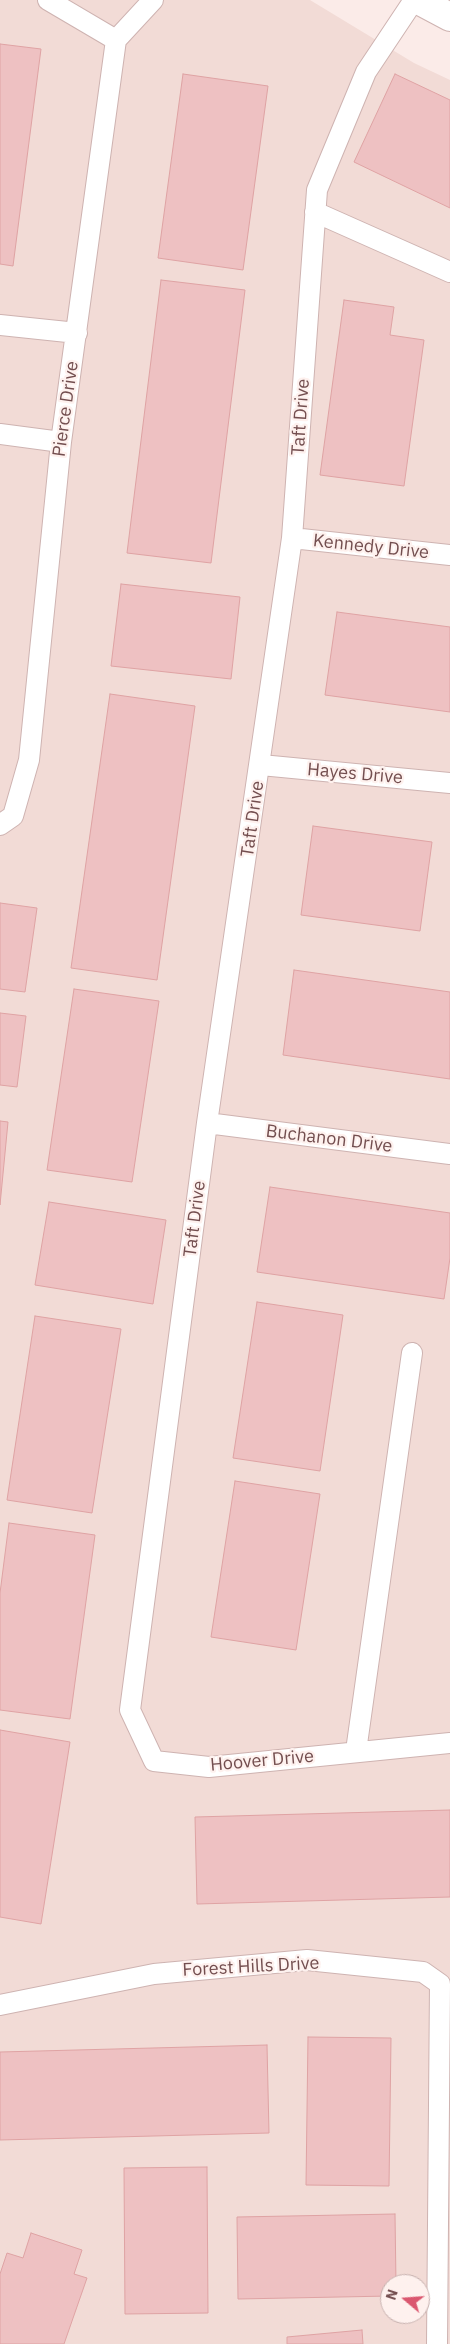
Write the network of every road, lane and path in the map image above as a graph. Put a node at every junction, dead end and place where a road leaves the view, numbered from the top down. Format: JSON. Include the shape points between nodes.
{"nodes":[{"id":1,"x":48,"y":0,"type":"edge"},
{"id":2,"x":153,"y":0,"type":"edge"},
{"id":3,"x":414,"y":0,"type":"edge"},
{"id":4,"x":418,"y":0,"type":"edge"},
{"id":5,"x":450,"y":17,"type":"edge"},
{"id":6,"x":116,"y":40,"type":"junction"},
{"id":7,"x":316,"y":212,"type":"junction"},
{"id":8,"x":450,"y":272,"type":"edge"},
{"id":9,"x":0,"y":326,"type":"edge"},
{"id":10,"x":76,"y":333,"type":"junction"},
{"id":11,"x":0,"y":434,"type":"edge"},
{"id":12,"x":61,"y":442,"type":"junction"},
{"id":13,"x":292,"y":538,"type":"junction"},
{"id":14,"x":450,"y":555,"type":"edge"},
{"id":15,"x":261,"y":765,"type":"junction"},
{"id":16,"x":450,"y":783,"type":"edge"},
{"id":17,"x":0,"y":825,"type":"edge"},
{"id":18,"x":208,"y":1123,"type":"junction"},
{"id":19,"x":450,"y":1154,"type":"edge"},
{"id":20,"x":412,"y":1353,"type":"dead end"},
{"id":21,"x":138,"y":1657,"type":"joint"},
{"id":22,"x":450,"y":1743,"type":"edge"},
{"id":23,"x":356,"y":1751,"type":"junction"},
{"id":24,"x":0,"y":2005,"type":"edge"},
{"id":25,"x":438,"y":2344,"type":"edge"}],
"edges":[{"from":1,"to":6,"type":"lane"},
{"from":2,"to":6,"type":"lane"},
{"from":3,"to":7,"type":"lane","name":"Taft Drive","via":[[366,72],[317,190]]},
{"from":4,"to":5,"type":"street"},
{"from":6,"to":10,"type":"lane","name":"Pierce Drive"},
{"from":7,"to":8,"type":"lane"},
{"from":7,"to":13,"type":"lane","name":"Taft Drive"},
{"from":9,"to":10,"type":"lane"},
{"from":10,"to":12,"type":"lane","name":"Pierce Drive"},
{"from":11,"to":12,"type":"lane"},
{"from":12,"to":17,"type":"lane","name":"Pierce Drive","via":[[29,760],[13,816]]},
{"from":13,"to":14,"type":"lane","name":"Kennedy Drive"},
{"from":13,"to":15,"type":"lane","name":"Taft Drive"},
{"from":15,"to":16,"type":"lane","name":"Hayes Drive"},
{"from":15,"to":18,"type":"lane","name":"Taft Drive"},
{"from":18,"to":19,"type":"lane","name":"Buchanon Drive"},
{"from":18,"to":21,"type":"lane","name":"Taft Drive"},
{"from":20,"to":23,"type":"lane"},
{"from":21,"to":23,"type":"lane","name":"Hoover Drive","via":[[130,1710],[154,1761],[210,1767]]},
{"from":22,"to":23,"type":"lane","name":"Hoover Drive"},
{"from":24,"to":25,"type":"lane","name":"Forest Hills Drive","via":[[154,1974],[307,1960],[423,1972],[440,1984]]}]}
